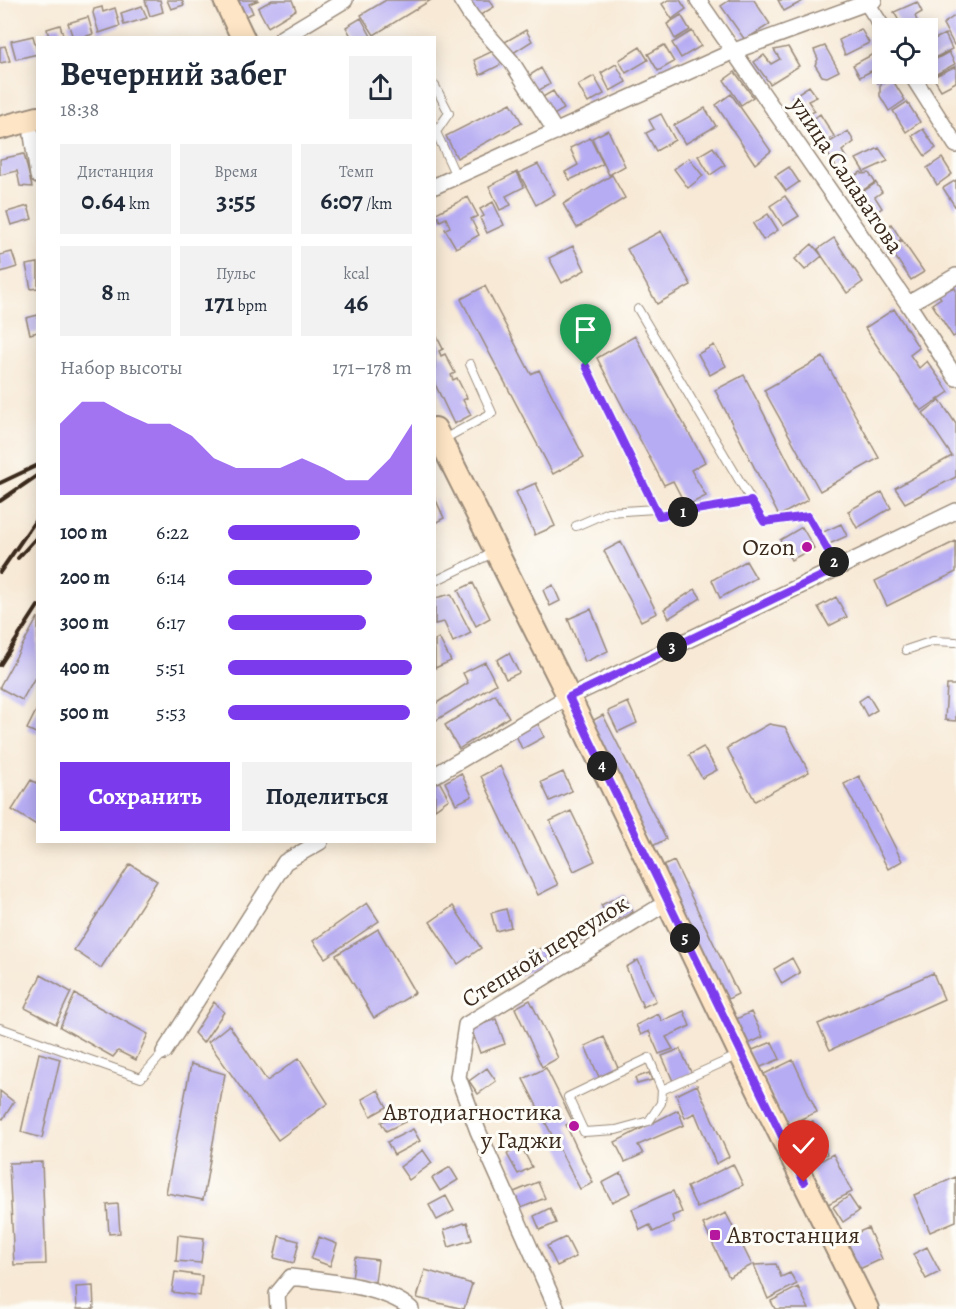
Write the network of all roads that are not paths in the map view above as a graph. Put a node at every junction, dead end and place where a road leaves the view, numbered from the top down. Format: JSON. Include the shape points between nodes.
{"nodes":[{"id":1,"x":211,"y":0,"type":"edge"},
{"id":2,"x":225,"y":0,"type":"edge"},
{"id":3,"x":345,"y":0,"type":"edge"},
{"id":4,"x":460,"y":0,"type":"edge"},
{"id":5,"x":698,"y":0,"type":"edge"},
{"id":6,"x":869,"y":1,"type":"edge"},
{"id":7,"x":878,"y":18,"type":"edge"},
{"id":8,"x":228,"y":36,"type":"edge"},
{"id":9,"x":242,"y":36,"type":"edge"},
{"id":10,"x":285,"y":36,"type":"edge"},
{"id":11,"x":734,"y":51,"type":"junction"},
{"id":12,"x":917,"y":84,"type":"edge"},
{"id":13,"x":436,"y":88,"type":"edge"},
{"id":14,"x":0,"y":128,"type":"edge"},
{"id":15,"x":36,"y":129,"type":"edge"},
{"id":16,"x":436,"y":131,"type":"edge"},
{"id":17,"x":556,"y":132,"type":"junction"},
{"id":18,"x":436,"y":134,"type":"edge"},
{"id":19,"x":0,"y":142,"type":"edge"},
{"id":20,"x":956,"y":145,"type":"edge"},
{"id":21,"x":456,"y":176,"type":"junction"},
{"id":22,"x":436,"y":186,"type":"edge"},
{"id":23,"x":956,"y":276,"type":"edge"},
{"id":24,"x":908,"y":304,"type":"junction"},
{"id":25,"x":638,"y":309,"type":"dead end"},
{"id":26,"x":470,"y":364,"type":"dead end"},
{"id":27,"x":586,"y":366,"type":"dead end"},
{"id":28,"x":956,"y":378,"type":"edge"},
{"id":29,"x":437,"y":441,"type":"edge"},
{"id":30,"x":751,"y":501,"type":"junction"},
{"id":31,"x":655,"y":509,"type":"junction"},
{"id":32,"x":956,"y":511,"type":"edge"},
{"id":33,"x":576,"y":526,"type":"dead end"},
{"id":34,"x":491,"y":554,"type":"junction"},
{"id":35,"x":838,"y":568,"type":"junction"},
{"id":36,"x":436,"y":581,"type":"edge"},
{"id":37,"x":956,"y":642,"type":"edge"},
{"id":38,"x":906,"y":650,"type":"dead end"},
{"id":39,"x":564,"y":699,"type":"junction"},
{"id":40,"x":436,"y":773,"type":"edge"},
{"id":41,"x":318,"y":843,"type":"edge"},
{"id":42,"x":661,"y":906,"type":"junction"},
{"id":43,"x":0,"y":1028,"type":"edge"},
{"id":44,"x":164,"y":1052,"type":"joint"},
{"id":45,"x":737,"y":1056,"type":"junction"},
{"id":46,"x":662,"y":1090,"type":"junction"},
{"id":47,"x":278,"y":1309,"type":"edge"},
{"id":48,"x":411,"y":1309,"type":"edge"},
{"id":49,"x":557,"y":1309,"type":"edge"},
{"id":50,"x":856,"y":1309,"type":"edge"},
{"id":51,"x":867,"y":1309,"type":"edge"}],
"edges":[{"from":1,"to":8,"type":"main road"},
{"from":2,"to":9,"type":"main road"},
{"from":3,"to":10,"type":"street"},
{"from":4,"to":17,"type":"street","via":[[511,62]]},
{"from":5,"to":11,"type":"street","name":"улица Салаватова"},
{"from":6,"to":7,"type":"street"},
{"from":6,"to":11,"type":"street"},
{"from":11,"to":17,"type":"street"},
{"from":11,"to":24,"type":"street","name":"улица Салаватова"},
{"from":12,"to":20,"type":"street"},
{"from":13,"to":16,"type":"lane","via":[[449,113]]},
{"from":14,"to":15,"type":"main road"},
{"from":15,"to":19,"type":"main road"},
{"from":17,"to":21,"type":"street"},
{"from":18,"to":21,"type":"lane"},
{"from":21,"to":22,"type":"street"},
{"from":23,"to":24,"type":"street"},
{"from":24,"to":28,"type":"street","name":"улица Салаватова"},
{"from":25,"to":30,"type":"lane"},
{"from":26,"to":29,"type":"lane","via":[[492,412]]},
{"from":27,"to":31,"type":"lane"},
{"from":29,"to":34,"type":"main road"},
{"from":30,"to":31,"type":"lane","via":[[659,516]]},
{"from":30,"to":35,"type":"lane","via":[[764,522],[808,516]]},
{"from":31,"to":33,"type":"lane","via":[[608,512]]},
{"from":32,"to":35,"type":"street"},
{"from":34,"to":36,"type":"lane"},
{"from":34,"to":39,"type":"main road"},
{"from":35,"to":39,"type":"street"},
{"from":37,"to":38,"type":"lane","via":[[933,641]]},
{"from":39,"to":40,"type":"street"},
{"from":39,"to":42,"type":"main road"},
{"from":39,"to":45,"type":"main road"},
{"from":41,"to":44,"type":"street","via":[[285,862]]},
{"from":42,"to":45,"type":"main road"},
{"from":42,"to":49,"type":"street","name":"Степной переулок","via":[[466,1025],[458,1077]]},
{"from":43,"to":44,"type":"lane","via":[[141,1078]]},
{"from":45,"to":46,"type":"lane"},
{"from":45,"to":50,"type":"main road"},
{"from":45,"to":51,"type":"main road"},
{"from":46,"to":46,"type":"lane","via":[[648,1058],[568,1097],[584,1132],[616,1130],[650,1121],[661,1103]]},
{"from":47,"to":48,"type":"street","via":[[277,1294],[291,1277],[388,1294]]}]}
